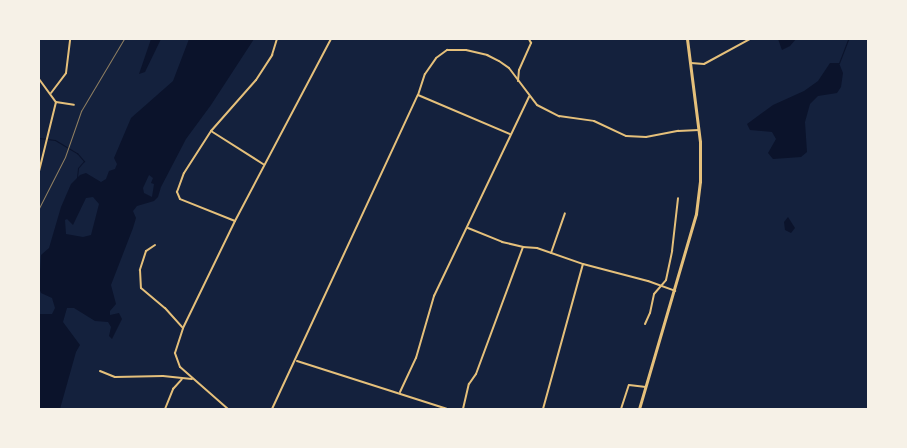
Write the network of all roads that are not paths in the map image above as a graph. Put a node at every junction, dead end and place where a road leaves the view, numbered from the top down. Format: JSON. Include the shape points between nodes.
{"nodes":[{"id":1,"x":70,"y":39,"type":"edge"},
{"id":2,"x":277,"y":39,"type":"edge"},
{"id":3,"x":331,"y":39,"type":"edge"},
{"id":4,"x":529,"y":39,"type":"edge"},
{"id":5,"x":687,"y":39,"type":"edge"},
{"id":6,"x":750,"y":39,"type":"edge"},
{"id":7,"x":690,"y":63,"type":"junction"},
{"id":8,"x":39,"y":79,"type":"edge"},
{"id":9,"x":518,"y":81,"type":"junction"},
{"id":10,"x":51,"y":93,"type":"junction"},
{"id":11,"x":418,"y":95,"type":"junction"},
{"id":12,"x":529,"y":96,"type":"junction"},
{"id":13,"x":56,"y":102,"type":"junction"},
{"id":14,"x":74,"y":105,"type":"dead end"},
{"id":15,"x":699,"y":130,"type":"junction"},
{"id":16,"x":211,"y":132,"type":"junction"},
{"id":17,"x":510,"y":134,"type":"junction"},
{"id":18,"x":263,"y":164,"type":"junction"},
{"id":19,"x":39,"y":171,"type":"edge"},
{"id":20,"x":678,"y":198,"type":"dead end"},
{"id":21,"x":565,"y":213,"type":"dead end"},
{"id":22,"x":235,"y":221,"type":"junction"},
{"id":23,"x":468,"y":228,"type":"junction"},
{"id":24,"x":155,"y":245,"type":"dead end"},
{"id":25,"x":523,"y":248,"type":"junction"},
{"id":26,"x":551,"y":253,"type":"junction"},
{"id":27,"x":583,"y":264,"type":"junction"},
{"id":28,"x":661,"y":286,"type":"junction"},
{"id":29,"x":675,"y":291,"type":"junction"},
{"id":30,"x":645,"y":324,"type":"dead end"},
{"id":31,"x":183,"y":328,"type":"junction"},
{"id":32,"x":297,"y":360,"type":"junction"},
{"id":33,"x":100,"y":371,"type":"dead end"},
{"id":34,"x":182,"y":379,"type":"junction"},
{"id":35,"x":192,"y":379,"type":"junction"},
{"id":36,"x":646,"y":387,"type":"junction"},
{"id":37,"x":400,"y":392,"type":"junction"},
{"id":38,"x":165,"y":409,"type":"edge"},
{"id":39,"x":228,"y":409,"type":"edge"},
{"id":40,"x":272,"y":409,"type":"edge"},
{"id":41,"x":447,"y":409,"type":"edge"},
{"id":42,"x":463,"y":409,"type":"edge"},
{"id":43,"x":543,"y":409,"type":"edge"},
{"id":44,"x":621,"y":409,"type":"edge"},
{"id":45,"x":639,"y":409,"type":"edge"}],
"edges":[{"from":1,"to":10,"type":"street","via":[[66,73]]},
{"from":2,"to":16,"type":"street","via":[[272,55],[256,80]]},
{"from":3,"to":18,"type":"street"},
{"from":4,"to":9,"type":"street"},
{"from":5,"to":7,"type":"main road"},
{"from":6,"to":7,"type":"street","via":[[704,64]]},
{"from":7,"to":15,"type":"main road"},
{"from":8,"to":10,"type":"street"},
{"from":9,"to":11,"type":"street","via":[[509,68],[487,54],[447,50],[436,58],[425,74]]},
{"from":9,"to":12,"type":"street"},
{"from":10,"to":13,"type":"street"},
{"from":11,"to":17,"type":"street"},
{"from":11,"to":32,"type":"street"},
{"from":12,"to":15,"type":"street","via":[[542,108],[559,116],[594,120],[626,136],[646,137]]},
{"from":12,"to":17,"type":"street"},
{"from":13,"to":14,"type":"street"},
{"from":13,"to":19,"type":"street"},
{"from":15,"to":29,"type":"main road","via":[[700,182],[696,214]]},
{"from":16,"to":18,"type":"street"},
{"from":16,"to":22,"type":"street","via":[[184,173],[177,192],[180,200]]},
{"from":17,"to":23,"type":"street"},
{"from":18,"to":22,"type":"street"},
{"from":20,"to":28,"type":"street","via":[[672,250],[666,280]]},
{"from":21,"to":26,"type":"street"},
{"from":22,"to":31,"type":"street"},
{"from":23,"to":25,"type":"street"},
{"from":23,"to":37,"type":"street","via":[[434,296],[416,358]]},
{"from":24,"to":31,"type":"street","via":[[146,251],[140,270],[141,288]]},
{"from":25,"to":26,"type":"street"},
{"from":25,"to":42,"type":"street"},
{"from":26,"to":27,"type":"street"},
{"from":27,"to":28,"type":"street"},
{"from":27,"to":43,"type":"street"},
{"from":28,"to":29,"type":"street"},
{"from":28,"to":30,"type":"street","via":[[654,294]]},
{"from":29,"to":36,"type":"main road"},
{"from":31,"to":35,"type":"street","via":[[175,353],[180,367]]},
{"from":32,"to":37,"type":"street"},
{"from":32,"to":40,"type":"street"},
{"from":33,"to":34,"type":"street","via":[[115,377]]},
{"from":34,"to":35,"type":"street"},
{"from":34,"to":38,"type":"street","via":[[173,389]]},
{"from":35,"to":39,"type":"street"},
{"from":36,"to":44,"type":"street","via":[[630,385]]},
{"from":36,"to":45,"type":"main road"},
{"from":37,"to":41,"type":"street"}]}
